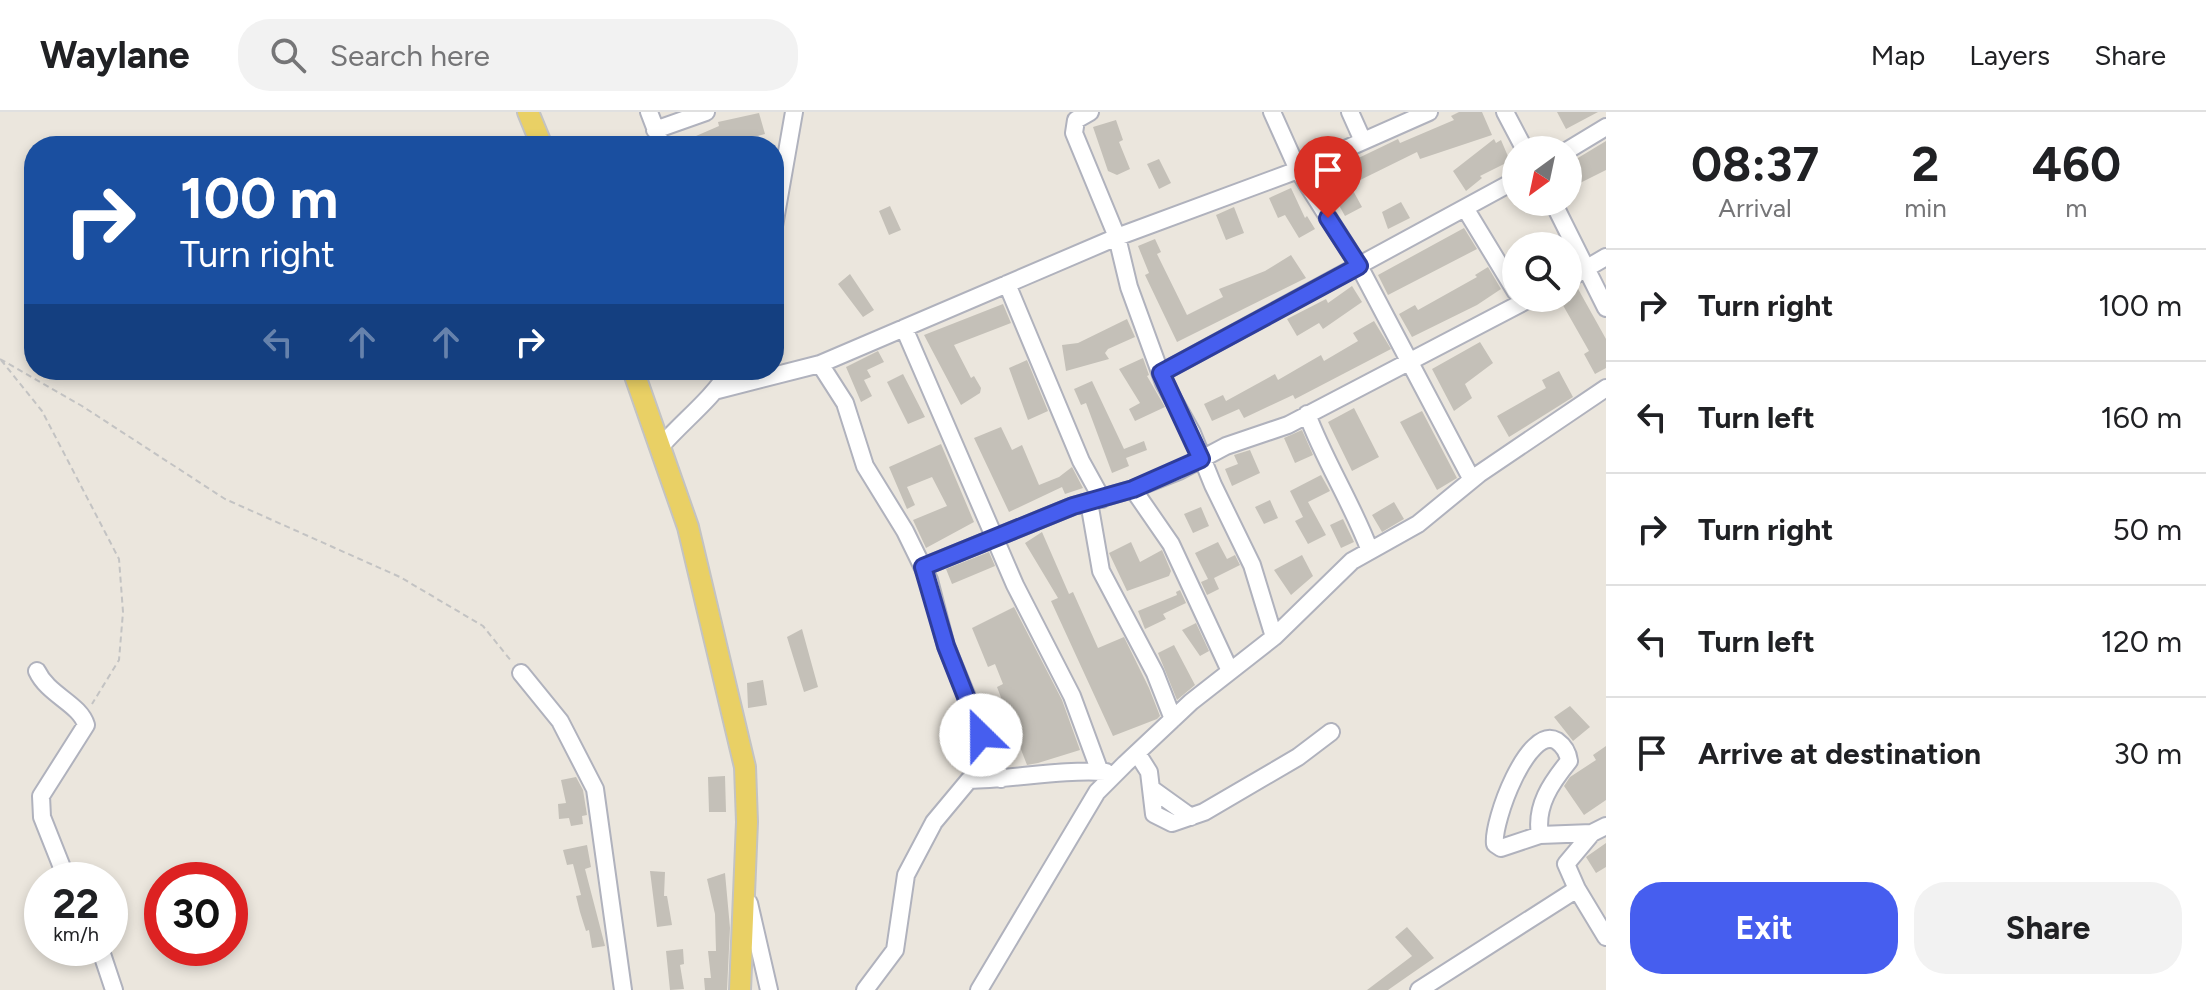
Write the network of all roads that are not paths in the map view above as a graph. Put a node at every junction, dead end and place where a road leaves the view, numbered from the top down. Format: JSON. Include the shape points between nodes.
{"nodes":[{"id":1,"x":528,"y":112,"type":"edge"},
{"id":2,"x":649,"y":112,"type":"edge"},
{"id":3,"x":706,"y":112,"type":"edge"},
{"id":4,"x":794,"y":112,"type":"edge"},
{"id":5,"x":1090,"y":112,"type":"edge"},
{"id":6,"x":1272,"y":112,"type":"edge"},
{"id":7,"x":1350,"y":112,"type":"edge"},
{"id":8,"x":1429,"y":112,"type":"edge"},
{"id":9,"x":1505,"y":112,"type":"edge"},
{"id":10,"x":1606,"y":127,"type":"edge"},
{"id":11,"x":655,"y":130,"type":"junction"},
{"id":12,"x":538,"y":136,"type":"edge"},
{"id":13,"x":658,"y":136,"type":"edge"},
{"id":14,"x":1518,"y":136,"type":"edge"},
{"id":15,"x":1363,"y":141,"type":"junction"},
{"id":16,"x":1582,"y":142,"type":"edge"},
{"id":17,"x":784,"y":168,"type":"edge"},
{"id":18,"x":1298,"y":170,"type":"junction"},
{"id":19,"x":1502,"y":188,"type":"edge"},
{"id":20,"x":1465,"y":208,"type":"junction"},
{"id":21,"x":1561,"y":216,"type":"edge"},
{"id":22,"x":1117,"y":237,"type":"junction"},
{"id":23,"x":1606,"y":257,"type":"edge"},
{"id":24,"x":1359,"y":266,"type":"junction"},
{"id":25,"x":1502,"y":266,"type":"edge"},
{"id":26,"x":1589,"y":268,"type":"junction"},
{"id":27,"x":1582,"y":272,"type":"edge"},
{"id":28,"x":1007,"y":284,"type":"junction"},
{"id":29,"x":1606,"y":308,"type":"edge"},
{"id":30,"x":1502,"y":309,"type":"edge"},
{"id":31,"x":904,"y":328,"type":"junction"},
{"id":32,"x":1409,"y":361,"type":"junction"},
{"id":33,"x":820,"y":364,"type":"junction"},
{"id":34,"x":784,"y":373,"type":"edge"},
{"id":35,"x":1161,"y":373,"type":"junction"},
{"id":36,"x":637,"y":380,"type":"edge"},
{"id":37,"x":724,"y":380,"type":"edge"},
{"id":38,"x":757,"y":380,"type":"edge"},
{"id":39,"x":1606,"y":388,"type":"edge"},
{"id":40,"x":718,"y":390,"type":"junction"},
{"id":41,"x":1307,"y":414,"type":"junction"},
{"id":42,"x":662,"y":445,"type":"junction"},
{"id":43,"x":1201,"y":459,"type":"junction"},
{"id":44,"x":1472,"y":480,"type":"junction"},
{"id":45,"x":1133,"y":489,"type":"junction"},
{"id":46,"x":1095,"y":500,"type":"junction"},
{"id":47,"x":996,"y":537,"type":"junction"},
{"id":48,"x":1370,"y":551,"type":"junction"},
{"id":49,"x":923,"y":567,"type":"junction"},
{"id":50,"x":1274,"y":637,"type":"junction"},
{"id":51,"x":37,"y":671,"type":"dead end"},
{"id":52,"x":1230,"y":671,"type":"junction"},
{"id":53,"x":521,"y":673,"type":"road end"},
{"id":54,"x":1173,"y":719,"type":"junction"},
{"id":55,"x":1331,"y":732,"type":"dead end"},
{"id":56,"x":1137,"y":753,"type":"junction"},
{"id":57,"x":1108,"y":772,"type":"junction"},
{"id":58,"x":1001,"y":779,"type":"junction"},
{"id":59,"x":1599,"y":830,"type":"edge"},
{"id":60,"x":1540,"y":835,"type":"junction"},
{"id":61,"x":60,"y":862,"type":"edge"},
{"id":62,"x":744,"y":882,"type":"junction"},
{"id":63,"x":1577,"y":889,"type":"junction"},
{"id":64,"x":1606,"y":937,"type":"edge"},
{"id":65,"x":106,"y":966,"type":"edge"},
{"id":66,"x":114,"y":990,"type":"edge"},
{"id":67,"x":623,"y":990,"type":"edge"},
{"id":68,"x":740,"y":990,"type":"edge"},
{"id":69,"x":769,"y":990,"type":"edge"},
{"id":70,"x":865,"y":990,"type":"edge"},
{"id":71,"x":979,"y":990,"type":"edge"},
{"id":72,"x":1419,"y":990,"type":"edge"}],
"edges":[{"from":1,"to":12,"type":"main road"},
{"from":2,"to":11,"type":"street"},
{"from":3,"to":11,"type":"street"},
{"from":4,"to":17,"type":"street"},
{"from":5,"to":22,"type":"street","via":[[1076,120],[1074,133]]},
{"from":6,"to":18,"type":"street"},
{"from":7,"to":15,"type":"street"},
{"from":8,"to":15,"type":"street"},
{"from":9,"to":14,"type":"street"},
{"from":10,"to":16,"type":"street"},
{"from":11,"to":13,"type":"street"},
{"from":15,"to":18,"type":"street"},
{"from":18,"to":22,"type":"street"},
{"from":18,"to":24,"type":"street"},
{"from":19,"to":20,"type":"street"},
{"from":20,"to":24,"type":"street"},
{"from":20,"to":25,"type":"street"},
{"from":21,"to":26,"type":"street"},
{"from":22,"to":28,"type":"street"},
{"from":22,"to":35,"type":"street"},
{"from":23,"to":26,"type":"street"},
{"from":24,"to":32,"type":"street"},
{"from":24,"to":35,"type":"street"},
{"from":26,"to":27,"type":"street"},
{"from":26,"to":29,"type":"street"},
{"from":28,"to":31,"type":"street"},
{"from":28,"to":46,"type":"street"},
{"from":30,"to":32,"type":"street"},
{"from":31,"to":33,"type":"street"},
{"from":31,"to":47,"type":"street"},
{"from":32,"to":41,"type":"street"},
{"from":32,"to":44,"type":"street"},
{"from":33,"to":34,"type":"street"},
{"from":33,"to":49,"type":"street","via":[[845,403],[865,466]]},
{"from":35,"to":43,"type":"street"},
{"from":36,"to":42,"type":"main road"},
{"from":37,"to":40,"type":"street"},
{"from":38,"to":40,"type":"street"},
{"from":39,"to":44,"type":"street"},
{"from":40,"to":42,"type":"street"},
{"from":41,"to":43,"type":"street"},
{"from":41,"to":48,"type":"street","via":[[1353,504]]},
{"from":42,"to":62,"type":"main road","via":[[688,527],[745,767]]},
{"from":43,"to":45,"type":"street"},
{"from":43,"to":50,"type":"street","via":[[1252,565]]},
{"from":44,"to":48,"type":"street","via":[[1418,524]]},
{"from":45,"to":46,"type":"street"},
{"from":45,"to":52,"type":"street","via":[[1171,544]]},
{"from":46,"to":47,"type":"street"},
{"from":46,"to":54,"type":"street","via":[[1101,571]]},
{"from":47,"to":49,"type":"street"},
{"from":47,"to":57,"type":"street"},
{"from":48,"to":50,"type":"street","via":[[1352,561]]},
{"from":49,"to":58,"type":"street","via":[[946,646]]},
{"from":50,"to":52,"type":"street"},
{"from":51,"to":61,"type":"street","via":[[86,725],[49,780],[40,807]]},
{"from":52,"to":54,"type":"street"},
{"from":53,"to":67,"type":"street","via":[[560,721],[595,789]]},
{"from":54,"to":56,"type":"street"},
{"from":55,"to":56,"type":"street","via":[[1298,757],[1191,817],[1152,789]]},
{"from":56,"to":57,"type":"street"},
{"from":57,"to":58,"type":"street"},
{"from":57,"to":71,"type":"street"},
{"from":58,"to":70,"type":"street","via":[[969,780],[934,822],[906,875],[895,950]]},
{"from":59,"to":60,"type":"street"},
{"from":59,"to":63,"type":"street","via":[[1566,864]]},
{"from":60,"to":60,"type":"street","via":[[1501,848],[1494,840],[1510,783],[1538,743],[1550,739],[1565,748],[1569,761],[1542,801]]},
{"from":62,"to":68,"type":"main road"},
{"from":62,"to":69,"type":"street"},
{"from":63,"to":64,"type":"street"},
{"from":63,"to":72,"type":"street"},
{"from":65,"to":66,"type":"street"}]}
